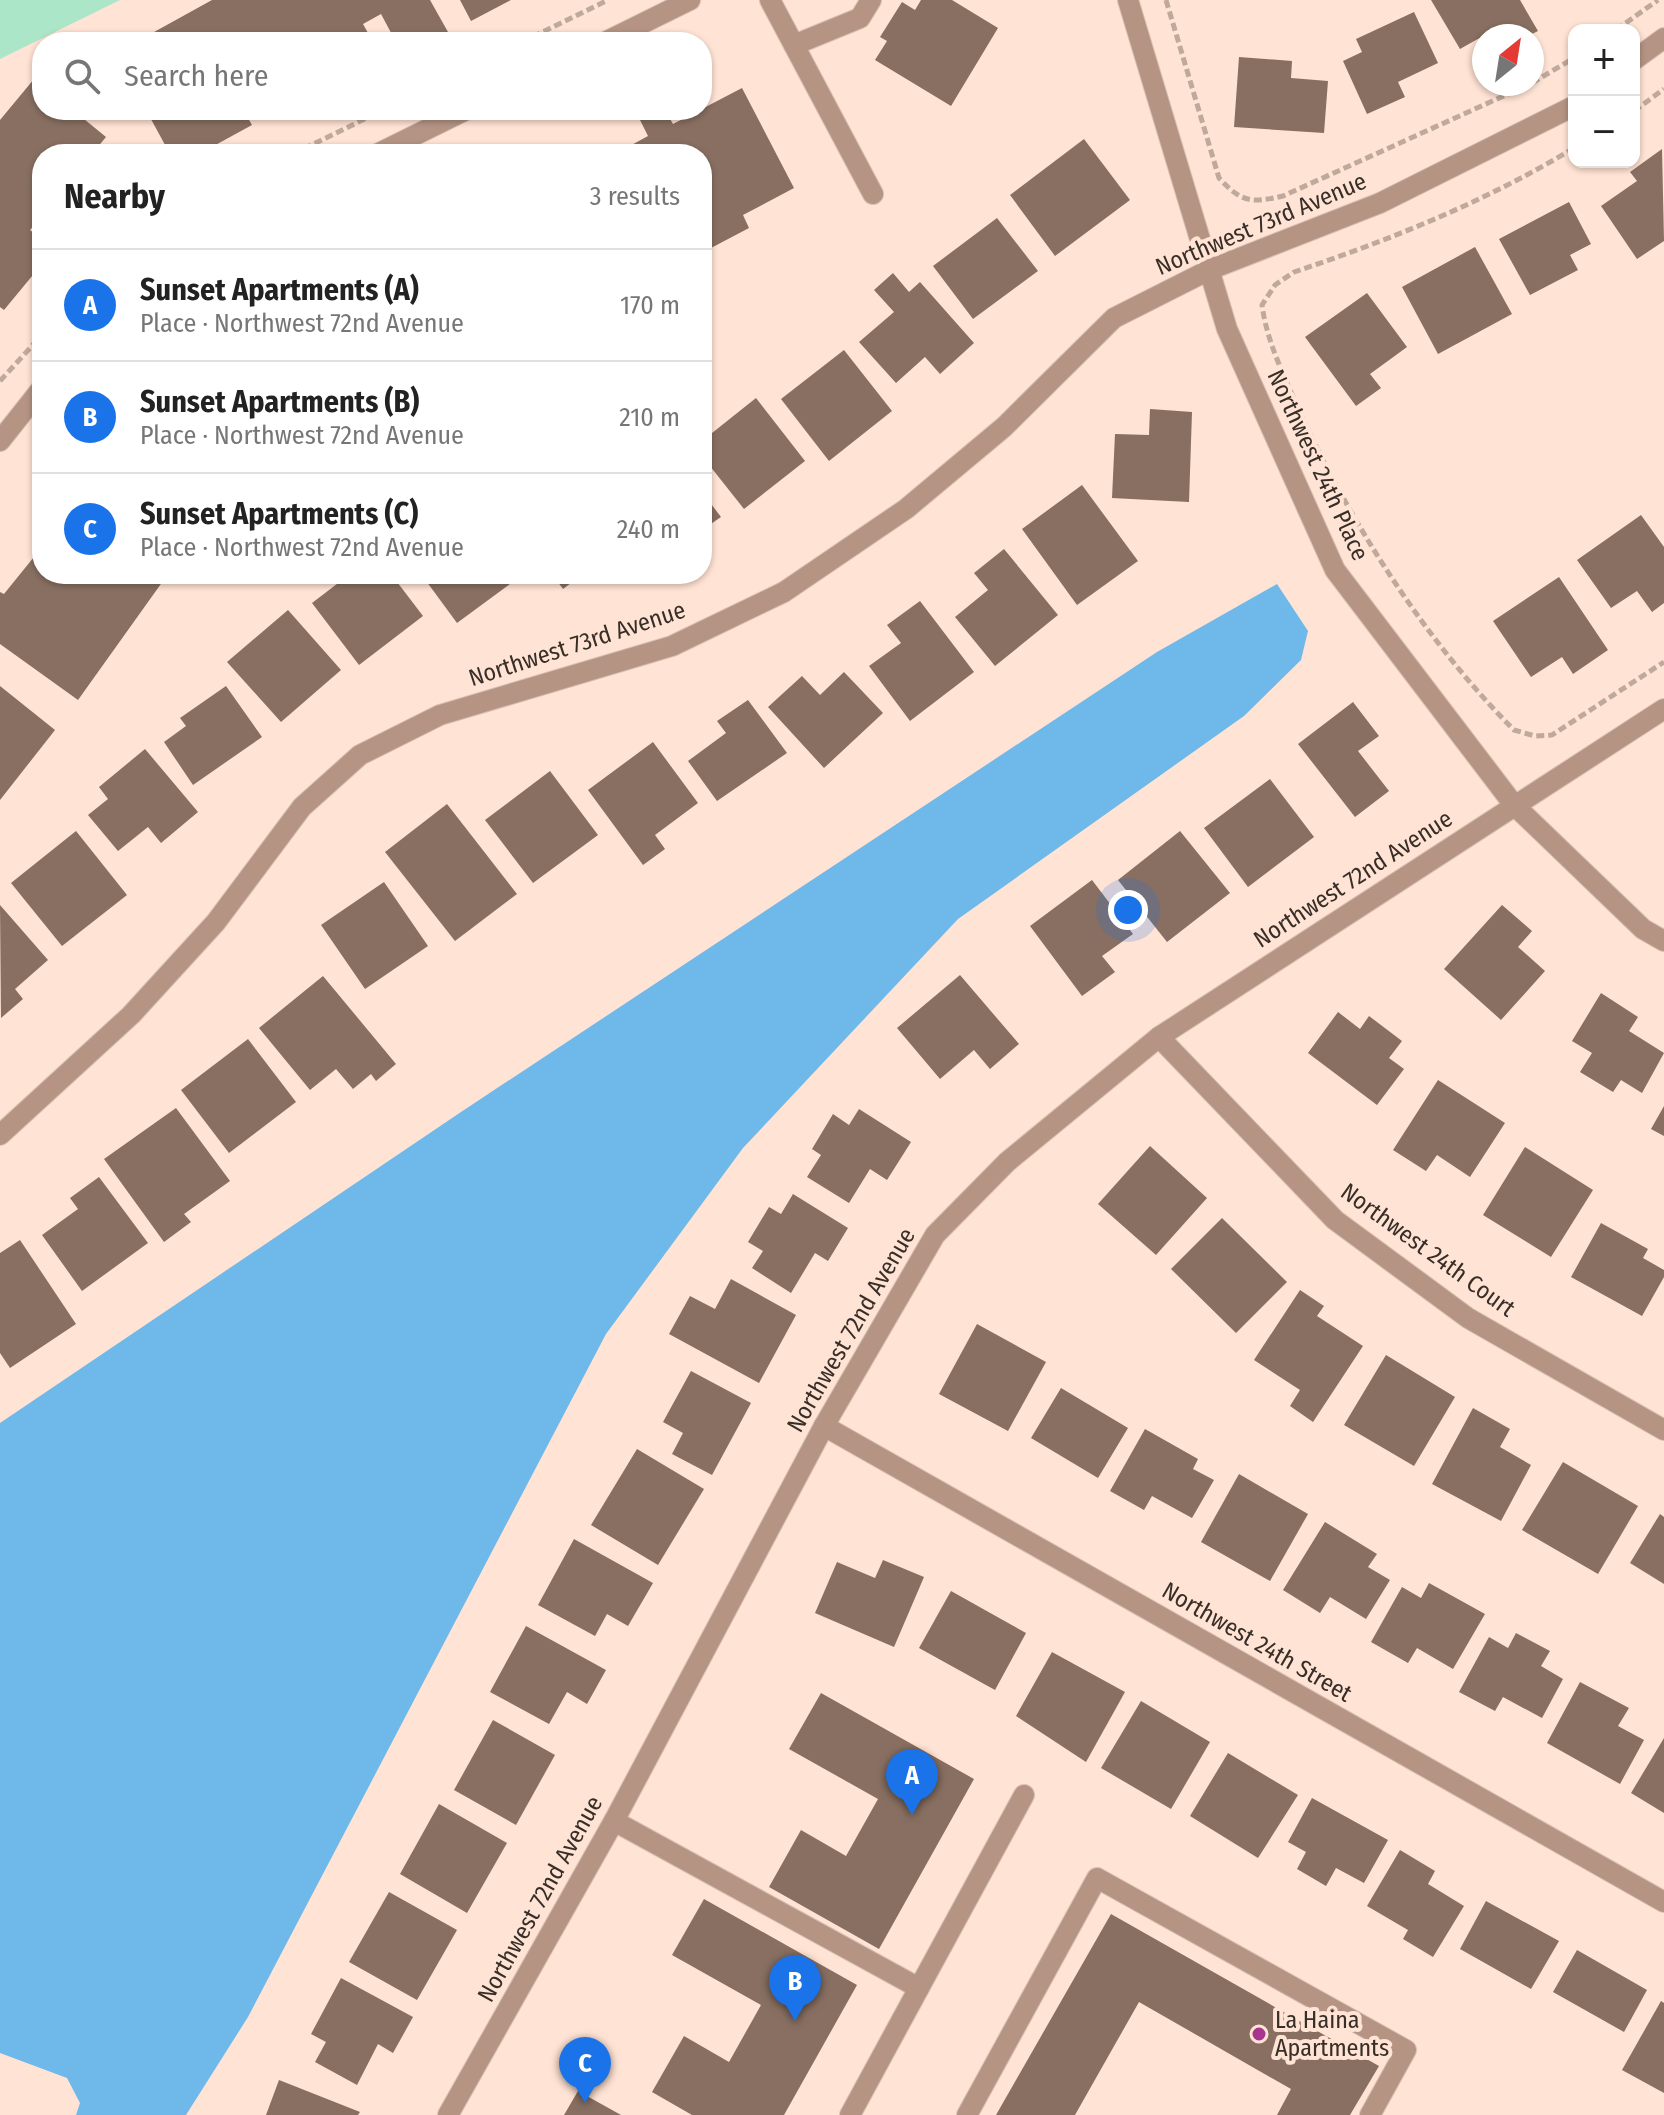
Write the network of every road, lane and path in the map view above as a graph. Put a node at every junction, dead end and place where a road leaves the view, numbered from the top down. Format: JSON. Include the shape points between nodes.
{"nodes":[{"id":1,"x":608,"y":0,"type":"edge"},
{"id":2,"x":690,"y":0,"type":"edge"},
{"id":3,"x":770,"y":0,"type":"edge"},
{"id":4,"x":871,"y":0,"type":"edge"},
{"id":5,"x":1128,"y":0,"type":"edge"},
{"id":6,"x":1166,"y":0,"type":"edge"},
{"id":7,"x":1658,"y":0,"type":"edge"},
{"id":8,"x":1624,"y":24,"type":"edge"},
{"id":9,"x":542,"y":32,"type":"edge"},
{"id":10,"x":625,"y":32,"type":"edge"},
{"id":11,"x":1664,"y":38,"type":"edge"},
{"id":12,"x":794,"y":45,"type":"junction"},
{"id":13,"x":1640,"y":56,"type":"edge"},
{"id":14,"x":1568,"y":62,"type":"edge"},
{"id":15,"x":1544,"y":76,"type":"edge"},
{"id":16,"x":1664,"y":89,"type":"edge"},
{"id":17,"x":1504,"y":96,"type":"edge"},
{"id":18,"x":1640,"y":107,"type":"edge"},
{"id":19,"x":1568,"y":109,"type":"edge"},
{"id":20,"x":363,"y":120,"type":"edge"},
{"id":21,"x":446,"y":120,"type":"edge"},
{"id":22,"x":313,"y":144,"type":"edge"},
{"id":23,"x":397,"y":144,"type":"edge"},
{"id":24,"x":1568,"y":152,"type":"edge"},
{"id":25,"x":873,"y":194,"type":"dead end"},
{"id":26,"x":1209,"y":270,"type":"junction"},
{"id":27,"x":32,"y":346,"type":"edge"},
{"id":28,"x":0,"y":381,"type":"edge"},
{"id":29,"x":32,"y":401,"type":"edge"},
{"id":30,"x":0,"y":441,"type":"edge"},
{"id":31,"x":1664,"y":662,"type":"edge"},
{"id":32,"x":1664,"y":709,"type":"edge"},
{"id":33,"x":1514,"y":805,"type":"junction"},
{"id":34,"x":1664,"y":941,"type":"edge"},
{"id":35,"x":1159,"y":1037,"type":"junction"},
{"id":36,"x":0,"y":1135,"type":"edge"},
{"id":37,"x":824,"y":1426,"type":"junction"},
{"id":38,"x":1664,"y":1430,"type":"edge"},
{"id":39,"x":1024,"y":1795,"type":"dead end"},
{"id":40,"x":614,"y":1821,"type":"junction"},
{"id":41,"x":1664,"y":1902,"type":"edge"},
{"id":42,"x":919,"y":1988,"type":"junction"},
{"id":43,"x":448,"y":2115,"type":"edge"},
{"id":44,"x":850,"y":2115,"type":"edge"},
{"id":45,"x":967,"y":2115,"type":"edge"},
{"id":46,"x":1370,"y":2115,"type":"edge"}],
"edges":[{"from":1,"to":9,"type":"path"},
{"from":2,"to":10,"type":"street"},
{"from":3,"to":12,"type":"street"},
{"from":4,"to":12,"type":"street","via":[[860,18]]},
{"from":5,"to":26,"type":"street","name":"Northwest 24th Place"},
{"from":6,"to":17,"type":"path","via":[[1219,178],[1253,203],[1283,196]]},
{"from":7,"to":8,"type":"path"},
{"from":11,"to":13,"type":"street"},
{"from":12,"to":25,"type":"street"},
{"from":14,"to":15,"type":"path"},
{"from":16,"to":18,"type":"path"},
{"from":19,"to":26,"type":"street","name":"Northwest 73rd Avenue","via":[[1380,203]]},
{"from":20,"to":22,"type":"path"},
{"from":21,"to":23,"type":"street"},
{"from":24,"to":31,"type":"path","via":[[1454,209],[1294,272],[1275,285],[1262,305],[1267,337],[1324,467],[1403,594],[1514,730],[1552,735]]},
{"from":26,"to":33,"type":"street","name":"Northwest 24th Place","via":[[1227,329],[1335,570]]},
{"from":26,"to":36,"type":"street","name":"Northwest 73rd Avenue","via":[[1114,318],[1004,427],[906,509],[784,592],[672,646],[440,715],[360,755],[302,807],[216,922],[131,1015]]},
{"from":27,"to":28,"type":"path"},
{"from":29,"to":30,"type":"street"},
{"from":32,"to":33,"type":"street","name":"Northwest 72nd Avenue"},
{"from":33,"to":34,"type":"street","name":"Northwest 24th Place","via":[[1643,929]]},
{"from":33,"to":35,"type":"street","name":"Northwest 72nd Avenue"},
{"from":35,"to":37,"type":"street","name":"Northwest 72nd Avenue","via":[[1007,1162],[935,1235]]},
{"from":35,"to":38,"type":"street","name":"Northwest 24th Court","via":[[1335,1220],[1468,1318]]},
{"from":37,"to":40,"type":"street","name":"Northwest 72nd Avenue"},
{"from":37,"to":41,"type":"street","name":"Northwest 24th Street"},
{"from":39,"to":42,"type":"street"},
{"from":40,"to":42,"type":"street"},
{"from":40,"to":43,"type":"street","name":"Northwest 72nd Avenue"},
{"from":42,"to":44,"type":"street"},
{"from":45,"to":46,"type":"street","via":[[1097,1878],[1406,2050]]}]}
